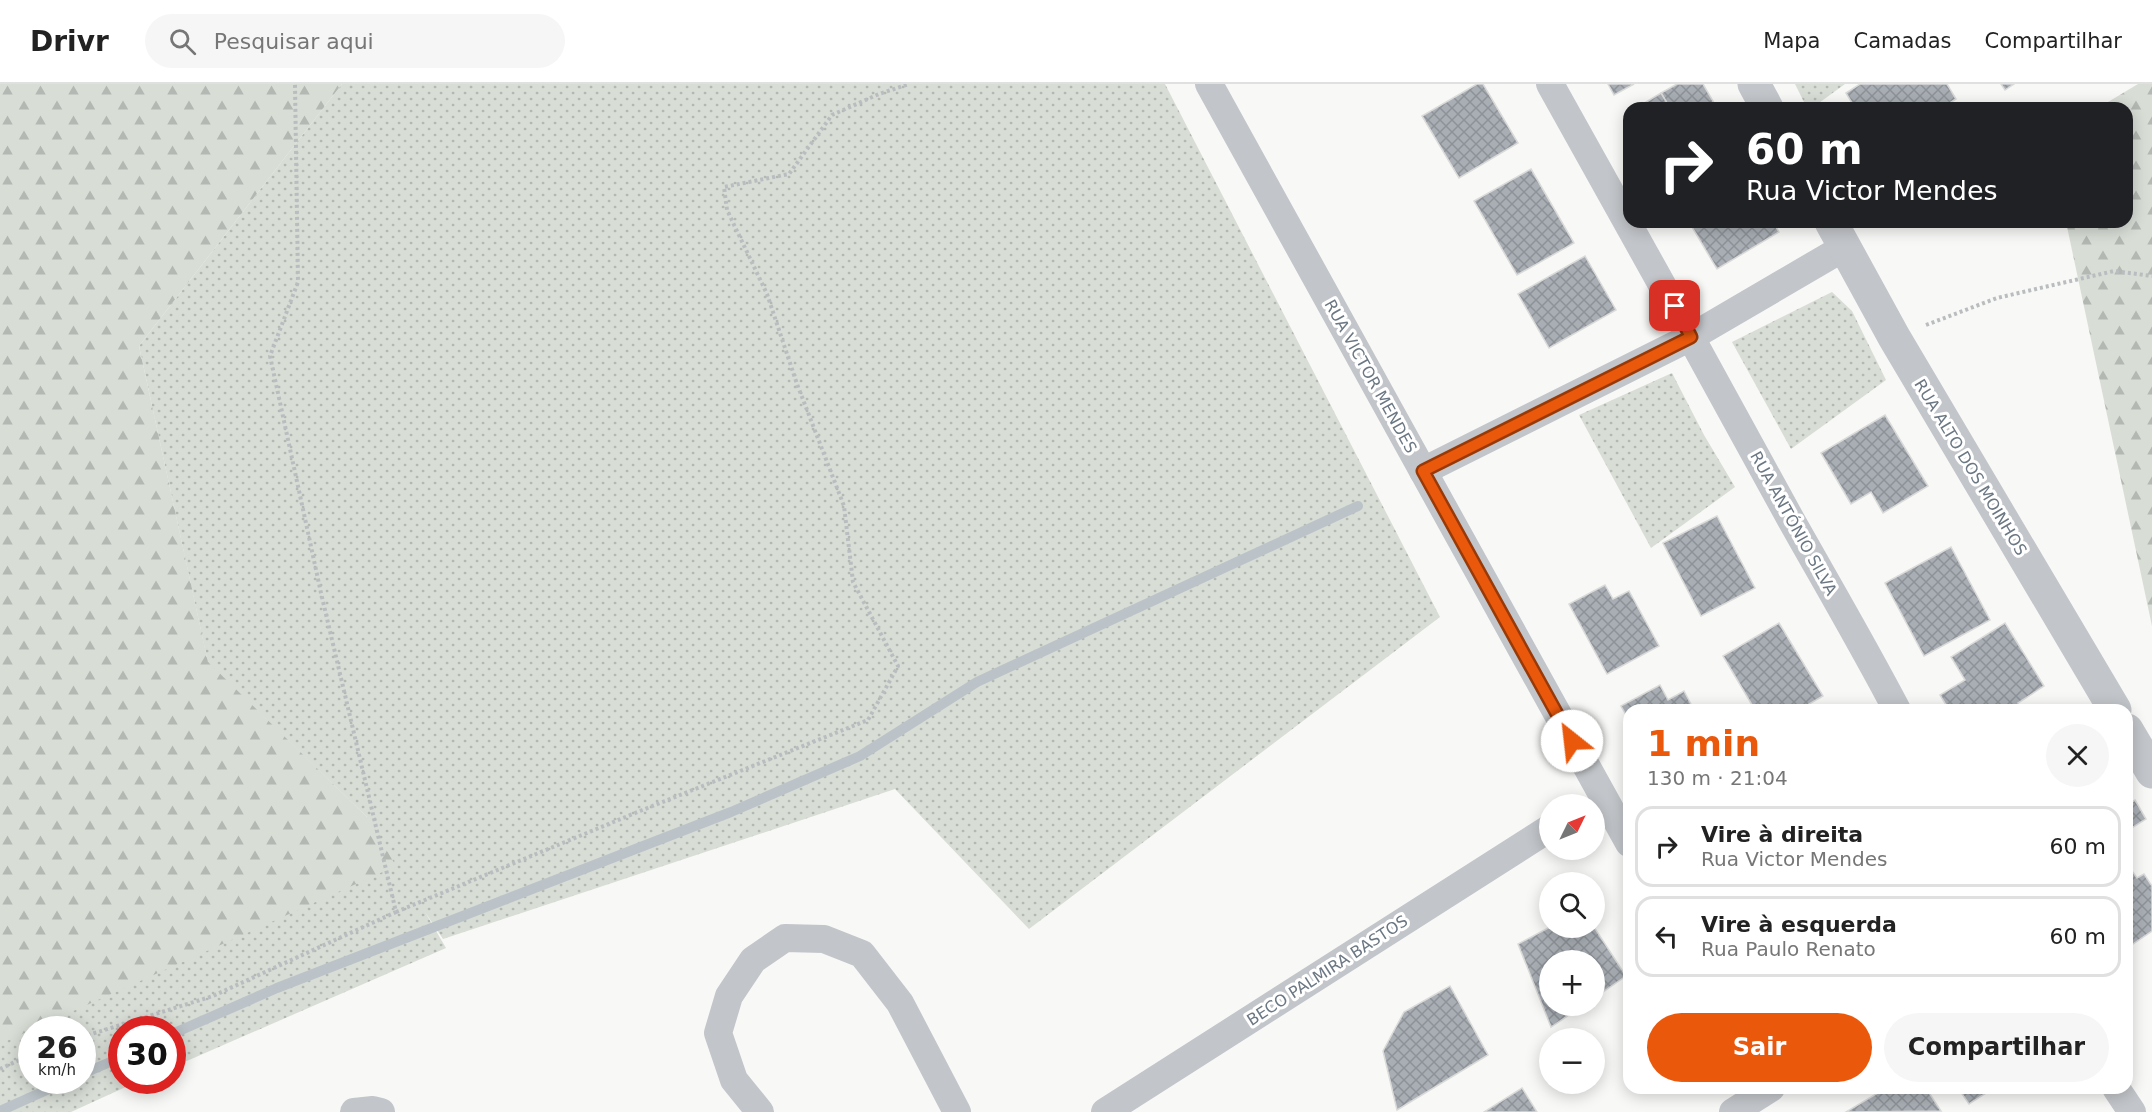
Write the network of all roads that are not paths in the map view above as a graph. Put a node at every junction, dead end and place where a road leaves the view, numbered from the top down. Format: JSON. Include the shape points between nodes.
{"nodes":[{"id":1,"x":1209,"y":84,"type":"edge"},
{"id":2,"x":1550,"y":84,"type":"edge"},
{"id":3,"x":1754,"y":84,"type":"edge"},
{"id":4,"x":1764,"y":102,"type":"edge"},
{"id":5,"x":1623,"y":215,"type":"edge"},
{"id":6,"x":1630,"y":228,"type":"edge"},
{"id":7,"x":1838,"y":235,"type":"edge"},
{"id":8,"x":1691,"y":337,"type":"junction"},
{"id":9,"x":1423,"y":471,"type":"junction"},
{"id":10,"x":1894,"y":704,"type":"edge"},
{"id":11,"x":2111,"y":704,"type":"edge"},
{"id":12,"x":2133,"y":740,"type":"edge"},
{"id":13,"x":2152,"y":772,"type":"edge"},
{"id":14,"x":1592,"y":794,"type":"edge"},
{"id":15,"x":1605,"y":812,"type":"edge"},
{"id":16,"x":1539,"y":835,"type":"edge"},
{"id":17,"x":1623,"y":835,"type":"edge"},
{"id":18,"x":1760,"y":1094,"type":"edge"},
{"id":19,"x":2120,"y":1094,"type":"edge"},
{"id":20,"x":354,"y":1112,"type":"edge"},
{"id":21,"x":381,"y":1112,"type":"edge"},
{"id":22,"x":760,"y":1112,"type":"edge"},
{"id":23,"x":957,"y":1112,"type":"edge"},
{"id":24,"x":1105,"y":1112,"type":"edge"},
{"id":25,"x":1733,"y":1112,"type":"edge"},
{"id":26,"x":2132,"y":1112,"type":"edge"}],
"edges":[{"from":1,"to":9,"type":"street","name":"RUA VICTOR MENDES"},
{"from":2,"to":5,"type":"street","name":"RUA ANTÓNIO SILVA"},
{"from":3,"to":4,"type":"street"},
{"from":6,"to":8,"type":"street","name":"RUA ANTÓNIO SILVA"},
{"from":7,"to":8,"type":"street","name":"RUA VICTOR MENDES"},
{"from":7,"to":11,"type":"street","name":"RUA ALTO DOS MOINHOS"},
{"from":8,"to":9,"type":"street","name":"RUA VICTOR MENDES"},
{"from":8,"to":10,"type":"street","name":"RUA ANTÓNIO SILVA"},
{"from":9,"to":14,"type":"street"},
{"from":12,"to":13,"type":"street"},
{"from":15,"to":17,"type":"street"},
{"from":16,"to":24,"type":"street","name":"BECO PALMIRA BASTOS"},
{"from":18,"to":25,"type":"street"},
{"from":19,"to":26,"type":"street"},
{"from":20,"to":21,"type":"street"},
{"from":22,"to":23,"type":"street","via":[[734,1080],[718,1033],[729,996],[753,960],[785,938],[824,939],[862,954],[900,1003]]}]}
